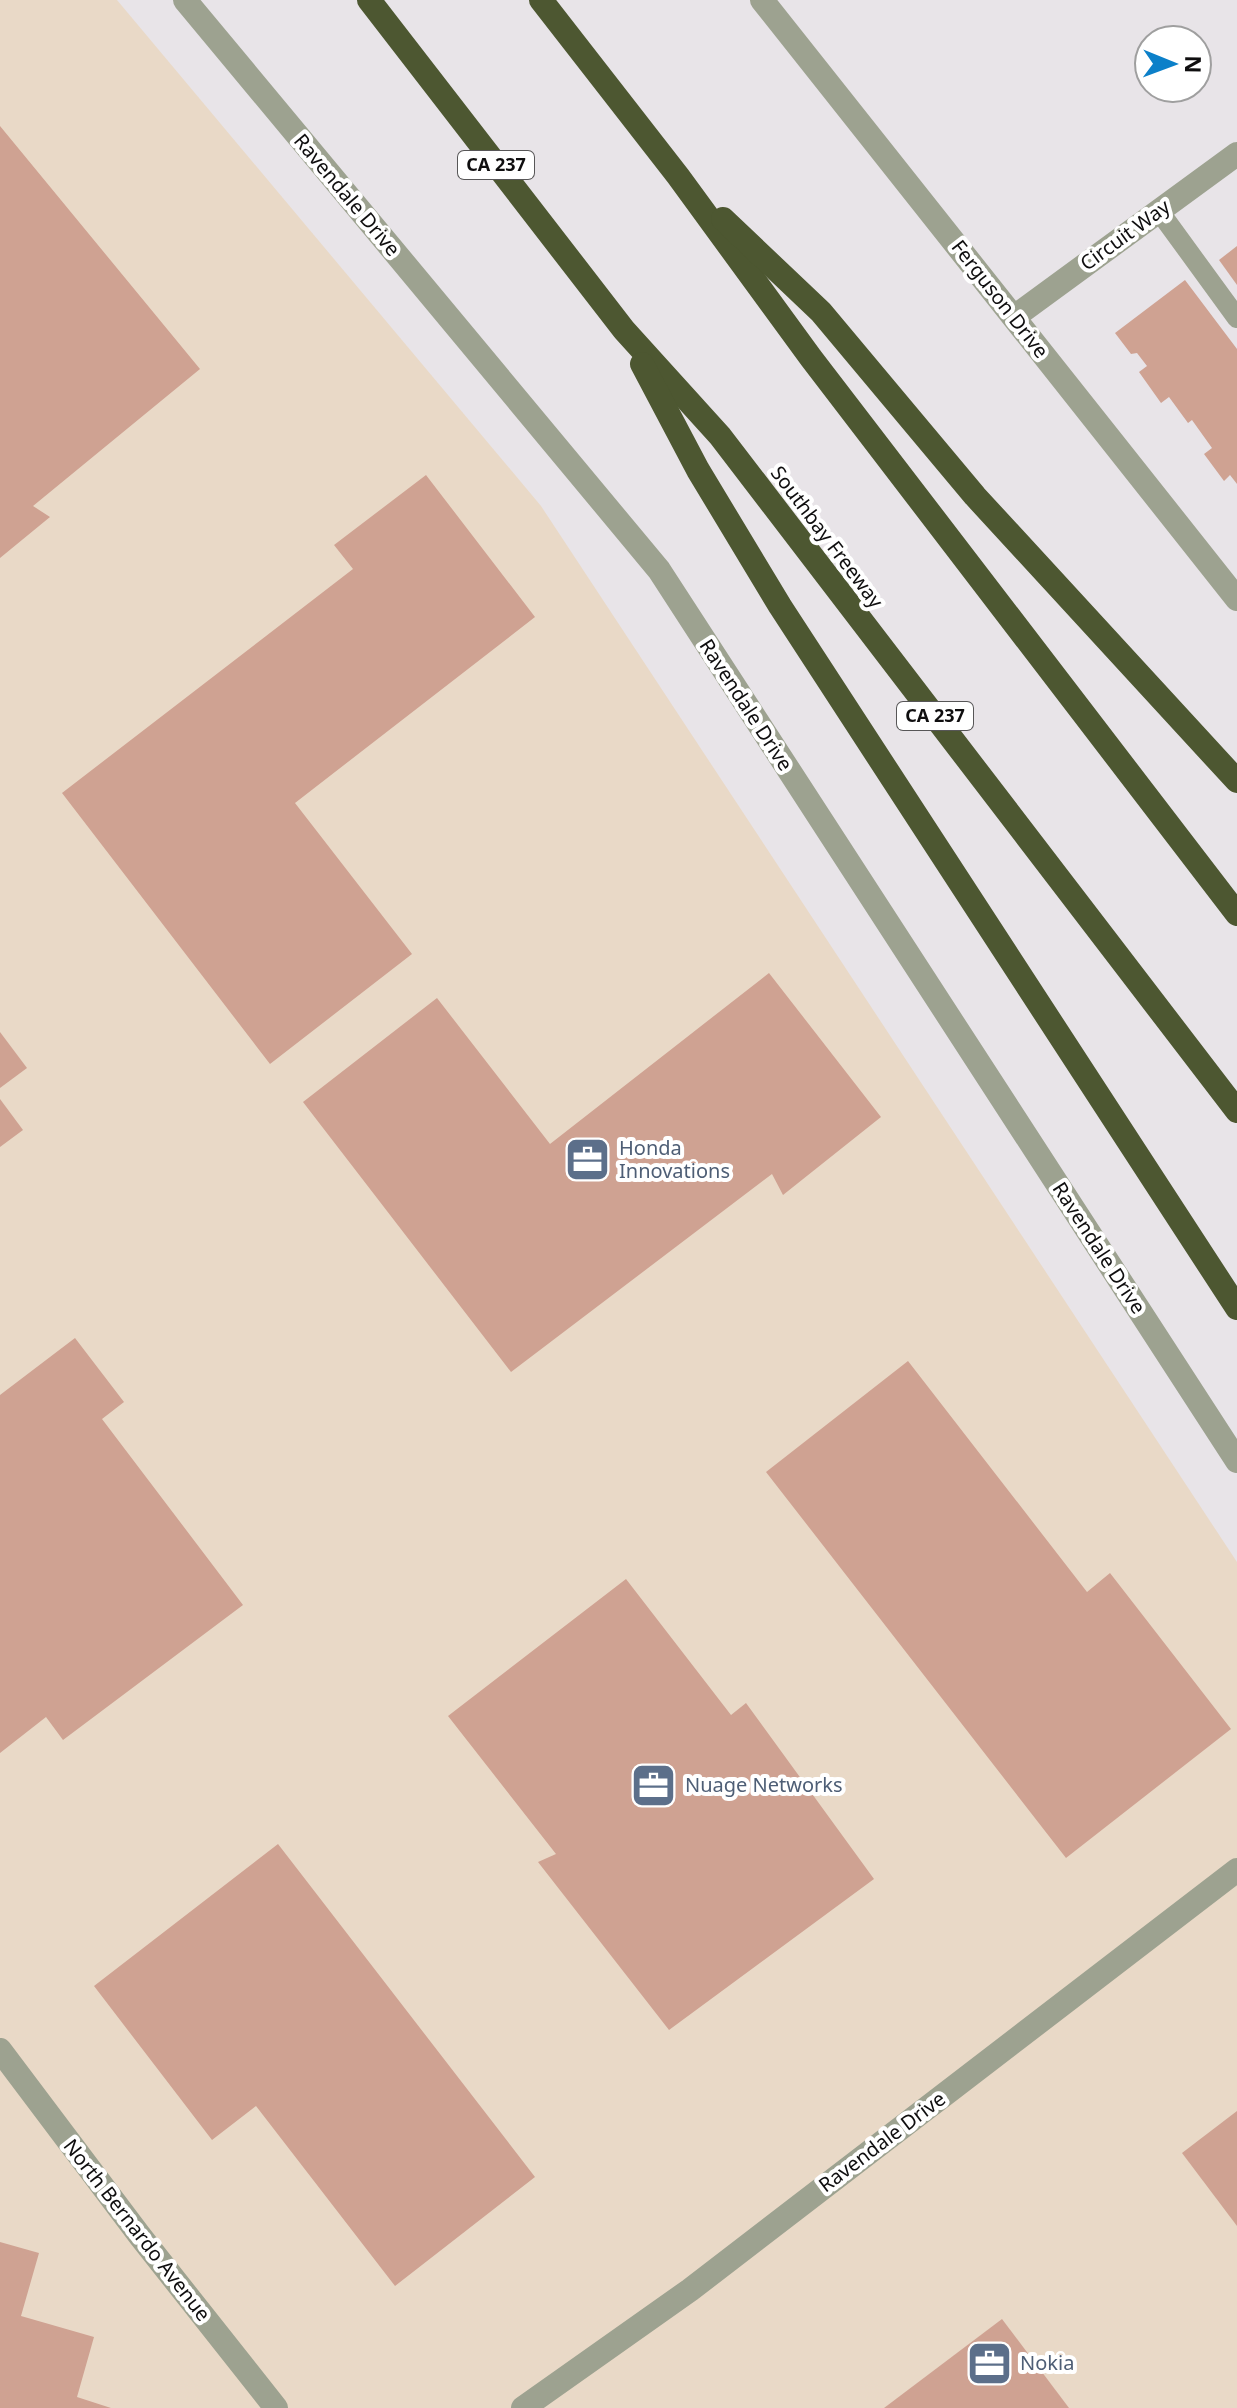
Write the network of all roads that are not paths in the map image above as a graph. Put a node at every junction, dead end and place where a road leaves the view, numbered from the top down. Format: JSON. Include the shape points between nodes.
{"nodes":[{"id":1,"x":185,"y":0,"type":"edge"},
{"id":2,"x":369,"y":0,"type":"edge"},
{"id":3,"x":541,"y":0,"type":"edge"},
{"id":4,"x":762,"y":0,"type":"edge"},
{"id":5,"x":1237,"y":154,"type":"edge"},
{"id":6,"x":678,"y":176,"type":"junction"},
{"id":7,"x":1159,"y":211,"type":"junction"},
{"id":8,"x":1014,"y":317,"type":"junction"},
{"id":9,"x":1237,"y":318,"type":"edge"},
{"id":10,"x":624,"y":330,"type":"junction"},
{"id":11,"x":1237,"y":599,"type":"edge"},
{"id":12,"x":1237,"y":781,"type":"edge"},
{"id":13,"x":1237,"y":914,"type":"edge"},
{"id":14,"x":1237,"y":1111,"type":"edge"},
{"id":15,"x":1237,"y":1308,"type":"edge"},
{"id":16,"x":1237,"y":1461,"type":"edge"},
{"id":17,"x":1237,"y":1870,"type":"edge"},
{"id":18,"x":0,"y":2050,"type":"edge"},
{"id":19,"x":276,"y":2408,"type":"edge"},
{"id":20,"x":523,"y":2408,"type":"edge"}],
"edges":[{"from":1,"to":16,"type":"street","name":"Ravendale Drive","via":[[659,570]]},
{"from":2,"to":10,"type":"highway","name":"Southbay Freeway","number":"CA 237"},
{"from":3,"to":6,"type":"highway"},
{"from":4,"to":8,"type":"street","name":"Ferguson Drive"},
{"from":5,"to":7,"type":"street","name":"Circuit Way"},
{"from":6,"to":12,"type":"highway","via":[[821,312],[975,496]]},
{"from":6,"to":13,"type":"highway"},
{"from":7,"to":8,"type":"street","name":"Circuit Way"},
{"from":7,"to":9,"type":"lane"},
{"from":8,"to":11,"type":"street","name":"Ferguson Drive"},
{"from":10,"to":14,"type":"highway","name":"Southbay Freeway","number":"CA 237","via":[[720,436]]},
{"from":10,"to":15,"type":"highway","via":[[698,470],[780,606]]},
{"from":17,"to":20,"type":"street","name":"Ravendale Drive","via":[[702,2281]]},
{"from":18,"to":19,"type":"street","name":"North Bernardo Avenue"}]}
